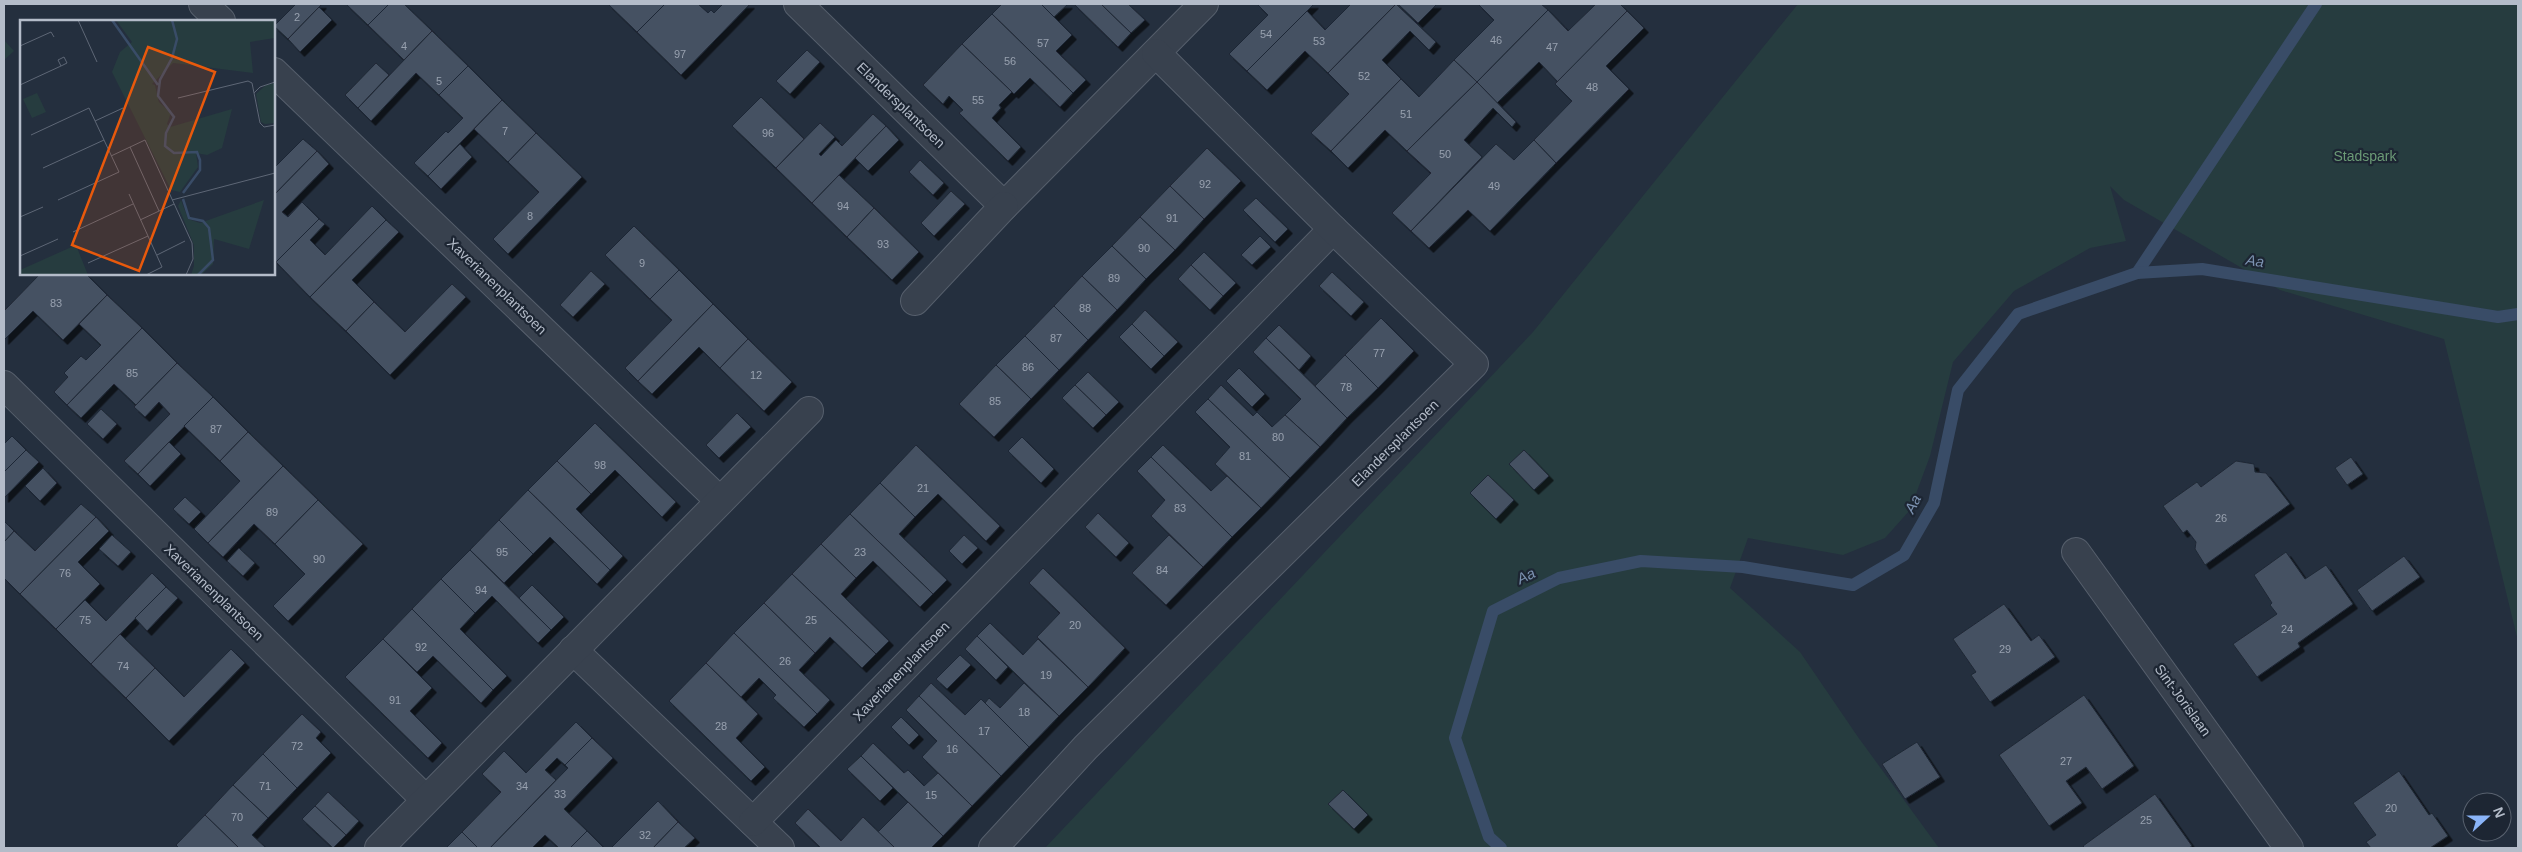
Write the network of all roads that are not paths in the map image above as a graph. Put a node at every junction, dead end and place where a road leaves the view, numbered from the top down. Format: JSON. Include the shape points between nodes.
{"nodes":[{"id":1,"x":203,"y":4,"type":"edge"},
{"id":2,"x":798,"y":4,"type":"edge"},
{"id":3,"x":1204,"y":4,"type":"edge"},
{"id":4,"x":220,"y":20,"type":"edge"},
{"id":5,"x":1156,"y":53,"type":"junction"},
{"id":6,"x":275,"y":73,"type":"edge"},
{"id":7,"x":1004,"y":206,"type":"junction"},
{"id":8,"x":1333,"y":229,"type":"junction"},
{"id":9,"x":915,"y":301,"type":"dead end"},
{"id":10,"x":4,"y":385,"type":"edge"},
{"id":11,"x":809,"y":411,"type":"dead end"},
{"id":12,"x":720,"y":501,"type":"junction"},
{"id":13,"x":2076,"y":552,"type":"dead end"},
{"id":14,"x":573,"y":650,"type":"junction"},
{"id":15,"x":425,"y":799,"type":"junction"},
{"id":16,"x":753,"y":822,"type":"junction"},
{"id":17,"x":379,"y":848,"type":"edge"},
{"id":18,"x":780,"y":848,"type":"edge"},
{"id":19,"x":993,"y":848,"type":"edge"},
{"id":20,"x":2289,"y":848,"type":"edge"}],
"edges":[{"from":1,"to":4,"type":"street"},
{"from":2,"to":7,"type":"street","name":"Elandersplantsoen"},
{"from":3,"to":5,"type":"street"},
{"from":5,"to":7,"type":"street"},
{"from":5,"to":8,"type":"street","name":"Elandersplantsoen"},
{"from":6,"to":12,"type":"street","name":"Xaverianenplantsoen"},
{"from":7,"to":9,"type":"street"},
{"from":8,"to":16,"type":"street","name":"Xaverianenplantsoen"},
{"from":8,"to":19,"type":"street","name":"Elandersplantsoen","via":[[1474,364],[1086,747]]},
{"from":10,"to":15,"type":"street","name":"Xaverianenplantsoen"},
{"from":11,"to":12,"type":"street"},
{"from":12,"to":14,"type":"street"},
{"from":13,"to":20,"type":"street","name":"Sint-Jorislaan"},
{"from":14,"to":15,"type":"street"},
{"from":14,"to":16,"type":"street"},
{"from":15,"to":17,"type":"street"},
{"from":16,"to":18,"type":"street"}]}
